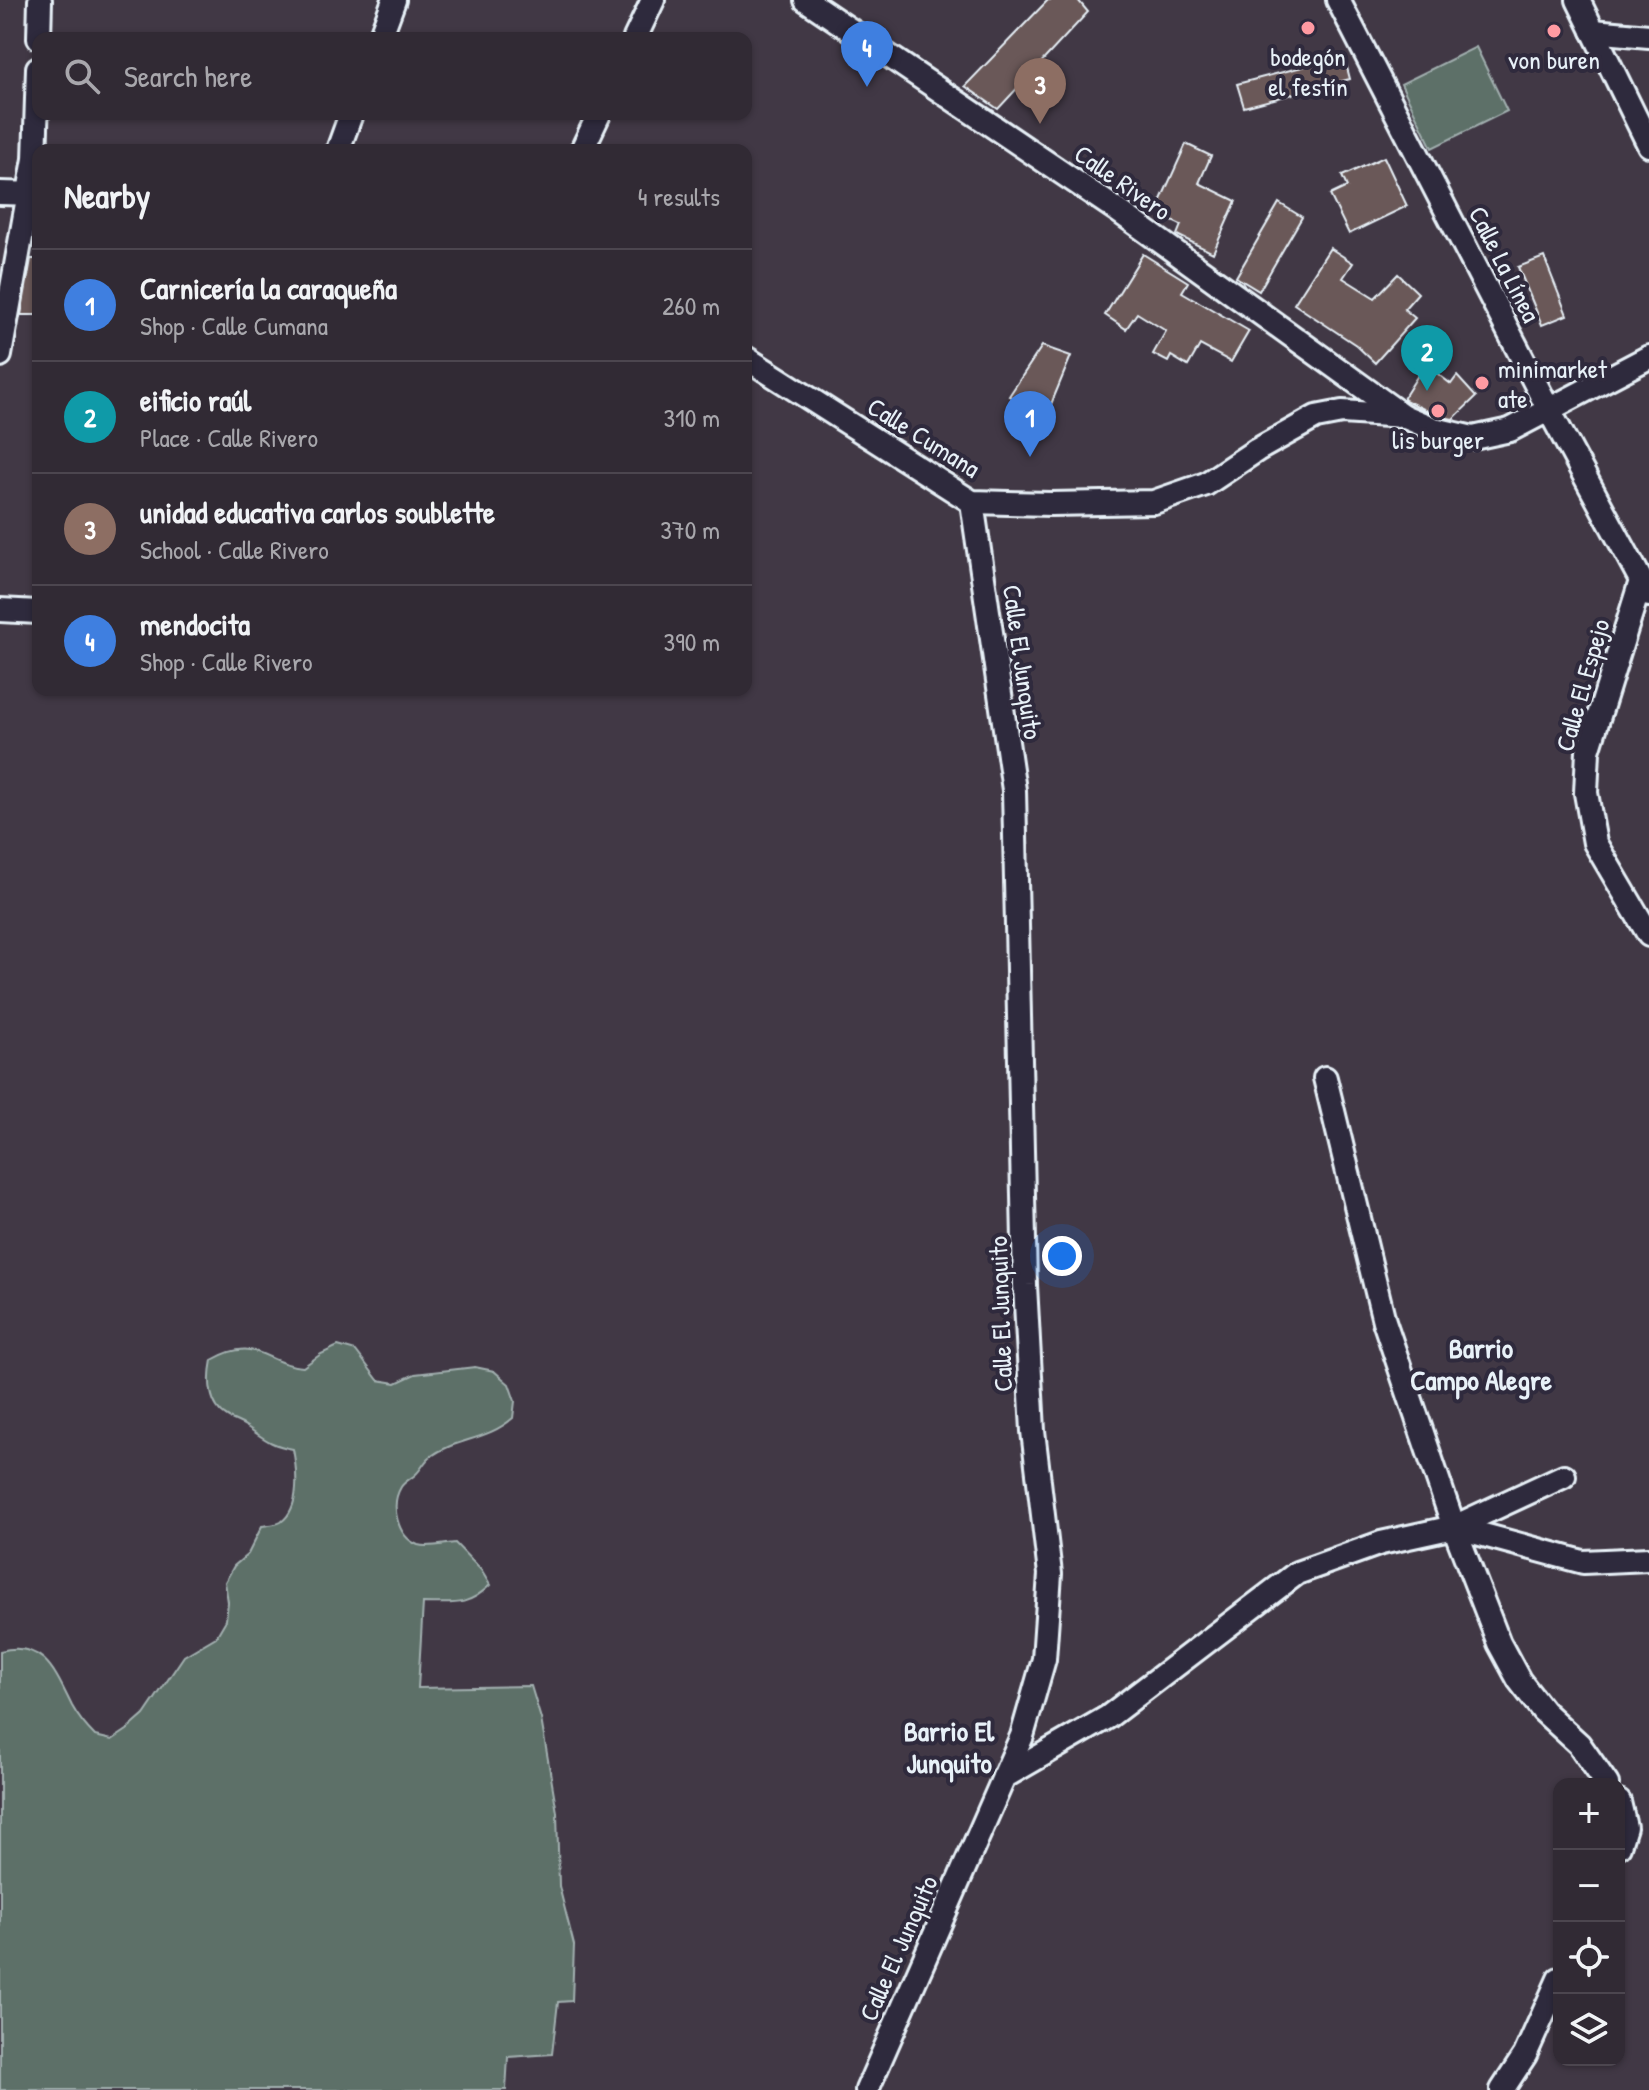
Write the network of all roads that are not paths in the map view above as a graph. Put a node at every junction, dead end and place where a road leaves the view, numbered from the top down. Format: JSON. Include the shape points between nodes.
{"nodes":[{"id":1,"x":40,"y":0,"type":"edge"},
{"id":2,"x":394,"y":0,"type":"edge"},
{"id":3,"x":653,"y":0,"type":"edge"},
{"id":4,"x":806,"y":0,"type":"edge"},
{"id":5,"x":1338,"y":0,"type":"edge"},
{"id":6,"x":1578,"y":0,"type":"edge"},
{"id":7,"x":1593,"y":31,"type":"junction"},
{"id":8,"x":39,"y":32,"type":"edge"},
{"id":9,"x":382,"y":32,"type":"edge"},
{"id":10,"x":638,"y":32,"type":"edge"},
{"id":11,"x":1649,"y":36,"type":"edge"},
{"id":12,"x":36,"y":120,"type":"edge"},
{"id":13,"x":349,"y":120,"type":"edge"},
{"id":14,"x":596,"y":120,"type":"edge"},
{"id":15,"x":35,"y":144,"type":"edge"},
{"id":16,"x":340,"y":144,"type":"edge"},
{"id":17,"x":585,"y":144,"type":"edge"},
{"id":18,"x":1649,"y":145,"type":"edge"},
{"id":19,"x":0,"y":193,"type":"edge"},
{"id":20,"x":32,"y":194,"type":"edge"},
{"id":21,"x":0,"y":355,"type":"edge"},
{"id":22,"x":1649,"y":357,"type":"edge"},
{"id":23,"x":752,"y":362,"type":"edge"},
{"id":24,"x":1548,"y":408,"type":"junction"},
{"id":25,"x":1403,"y":416,"type":"junction"},
{"id":26,"x":972,"y":502,"type":"junction"},
{"id":27,"x":1645,"y":588,"type":"edge"},
{"id":28,"x":0,"y":610,"type":"edge"},
{"id":29,"x":32,"y":612,"type":"edge"},
{"id":30,"x":1649,"y":935,"type":"edge"},
{"id":31,"x":1325,"y":1078,"type":"dead end"},
{"id":32,"x":1564,"y":1476,"type":"dead end"},
{"id":33,"x":1454,"y":1527,"type":"junction"},
{"id":34,"x":1649,"y":1559,"type":"edge"},
{"id":35,"x":1004,"y":1777,"type":"junction"},
{"id":36,"x":1603,"y":1778,"type":"edge"},
{"id":37,"x":1553,"y":1992,"type":"edge"},
{"id":38,"x":867,"y":2090,"type":"edge"},
{"id":39,"x":1502,"y":2090,"type":"edge"}],
"edges":[{"from":1,"to":8,"type":"street"},
{"from":2,"to":9,"type":"street"},
{"from":3,"to":10,"type":"street"},
{"from":4,"to":25,"type":"street","name":"Calle Rivero","via":[[1117,210]]},
{"from":5,"to":24,"type":"street","name":"Calle La Línea"},
{"from":6,"to":7,"type":"street"},
{"from":7,"to":11,"type":"street"},
{"from":7,"to":18,"type":"street"},
{"from":12,"to":15,"type":"street"},
{"from":13,"to":16,"type":"street"},
{"from":14,"to":17,"type":"street"},
{"from":19,"to":20,"type":"street"},
{"from":20,"to":21,"type":"street"},
{"from":22,"to":24,"type":"street"},
{"from":23,"to":26,"type":"street","name":"Calle Cumana"},
{"from":24,"to":25,"type":"street","via":[[1510,430],[1473,438]]},
{"from":24,"to":27,"type":"street","name":"Calle La Línea"},
{"from":25,"to":26,"type":"street","name":"Calle Cumana","via":[[1342,412],[1316,417],[1206,484],[1154,502]]},
{"from":26,"to":35,"type":"street","name":"Calle El Junquito","via":[[1014,790],[1025,1285],[1033,1431],[1050,1574],[1044,1659]]},
{"from":27,"to":30,"type":"street","name":"Calle El Espejo","via":[[1588,751],[1586,793],[1595,843]]},
{"from":28,"to":29,"type":"street"},
{"from":31,"to":33,"type":"street","via":[[1384,1321]]},
{"from":32,"to":33,"type":"street"},
{"from":33,"to":34,"type":"street","via":[[1583,1562]]},
{"from":33,"to":35,"type":"street","via":[[1381,1543],[1297,1573],[1108,1717]]},
{"from":33,"to":36,"type":"street","via":[[1519,1680],[1579,1744]]},
{"from":35,"to":38,"type":"street","name":"Calle El Junquito"},
{"from":37,"to":39,"type":"street","via":[[1525,2055]]}]}
